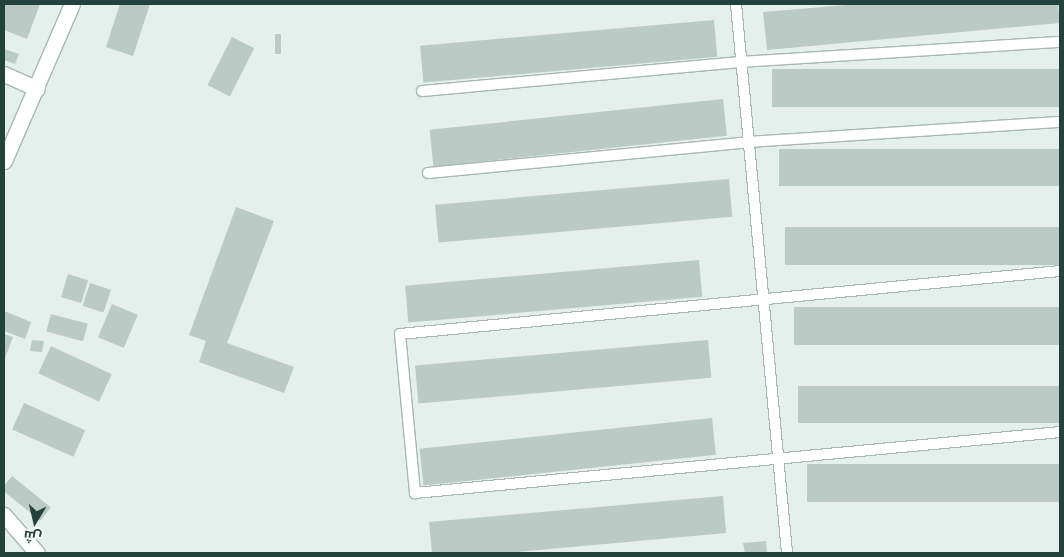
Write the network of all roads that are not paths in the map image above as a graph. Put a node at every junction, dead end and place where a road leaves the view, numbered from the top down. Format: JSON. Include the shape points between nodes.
{"nodes":[{"id":1,"x":72,"y":4,"type":"edge"},
{"id":2,"x":736,"y":4,"type":"edge"},
{"id":3,"x":1060,"y":42,"type":"edge"},
{"id":4,"x":741,"y":62,"type":"junction"},
{"id":5,"x":4,"y":74,"type":"edge"},
{"id":6,"x":37,"y":89,"type":"junction"},
{"id":7,"x":422,"y":91,"type":"dead end"},
{"id":8,"x":1060,"y":122,"type":"edge"},
{"id":9,"x":749,"y":142,"type":"junction"},
{"id":10,"x":4,"y":161,"type":"edge"},
{"id":11,"x":428,"y":172,"type":"dead end"},
{"id":12,"x":1060,"y":271,"type":"edge"},
{"id":13,"x":764,"y":298,"type":"junction"},
{"id":14,"x":1060,"y":432,"type":"edge"},
{"id":15,"x":778,"y":457,"type":"junction"},
{"id":16,"x":4,"y":514,"type":"edge"},
{"id":17,"x":37,"y":552,"type":"edge"},
{"id":18,"x":787,"y":553,"type":"edge"}],
"edges":[{"from":1,"to":6,"type":"main road"},
{"from":2,"to":4,"type":"lane"},
{"from":3,"to":4,"type":"lane"},
{"from":4,"to":7,"type":"lane"},
{"from":4,"to":9,"type":"lane"},
{"from":5,"to":6,"type":"main road"},
{"from":6,"to":10,"type":"main road"},
{"from":8,"to":9,"type":"lane"},
{"from":9,"to":11,"type":"lane"},
{"from":9,"to":13,"type":"lane"},
{"from":12,"to":13,"type":"lane"},
{"from":13,"to":15,"type":"lane"},
{"from":13,"to":15,"type":"lane","via":[[400,334],[415,493]]},
{"from":14,"to":15,"type":"lane"},
{"from":15,"to":18,"type":"lane"},
{"from":16,"to":17,"type":"main road"}]}
